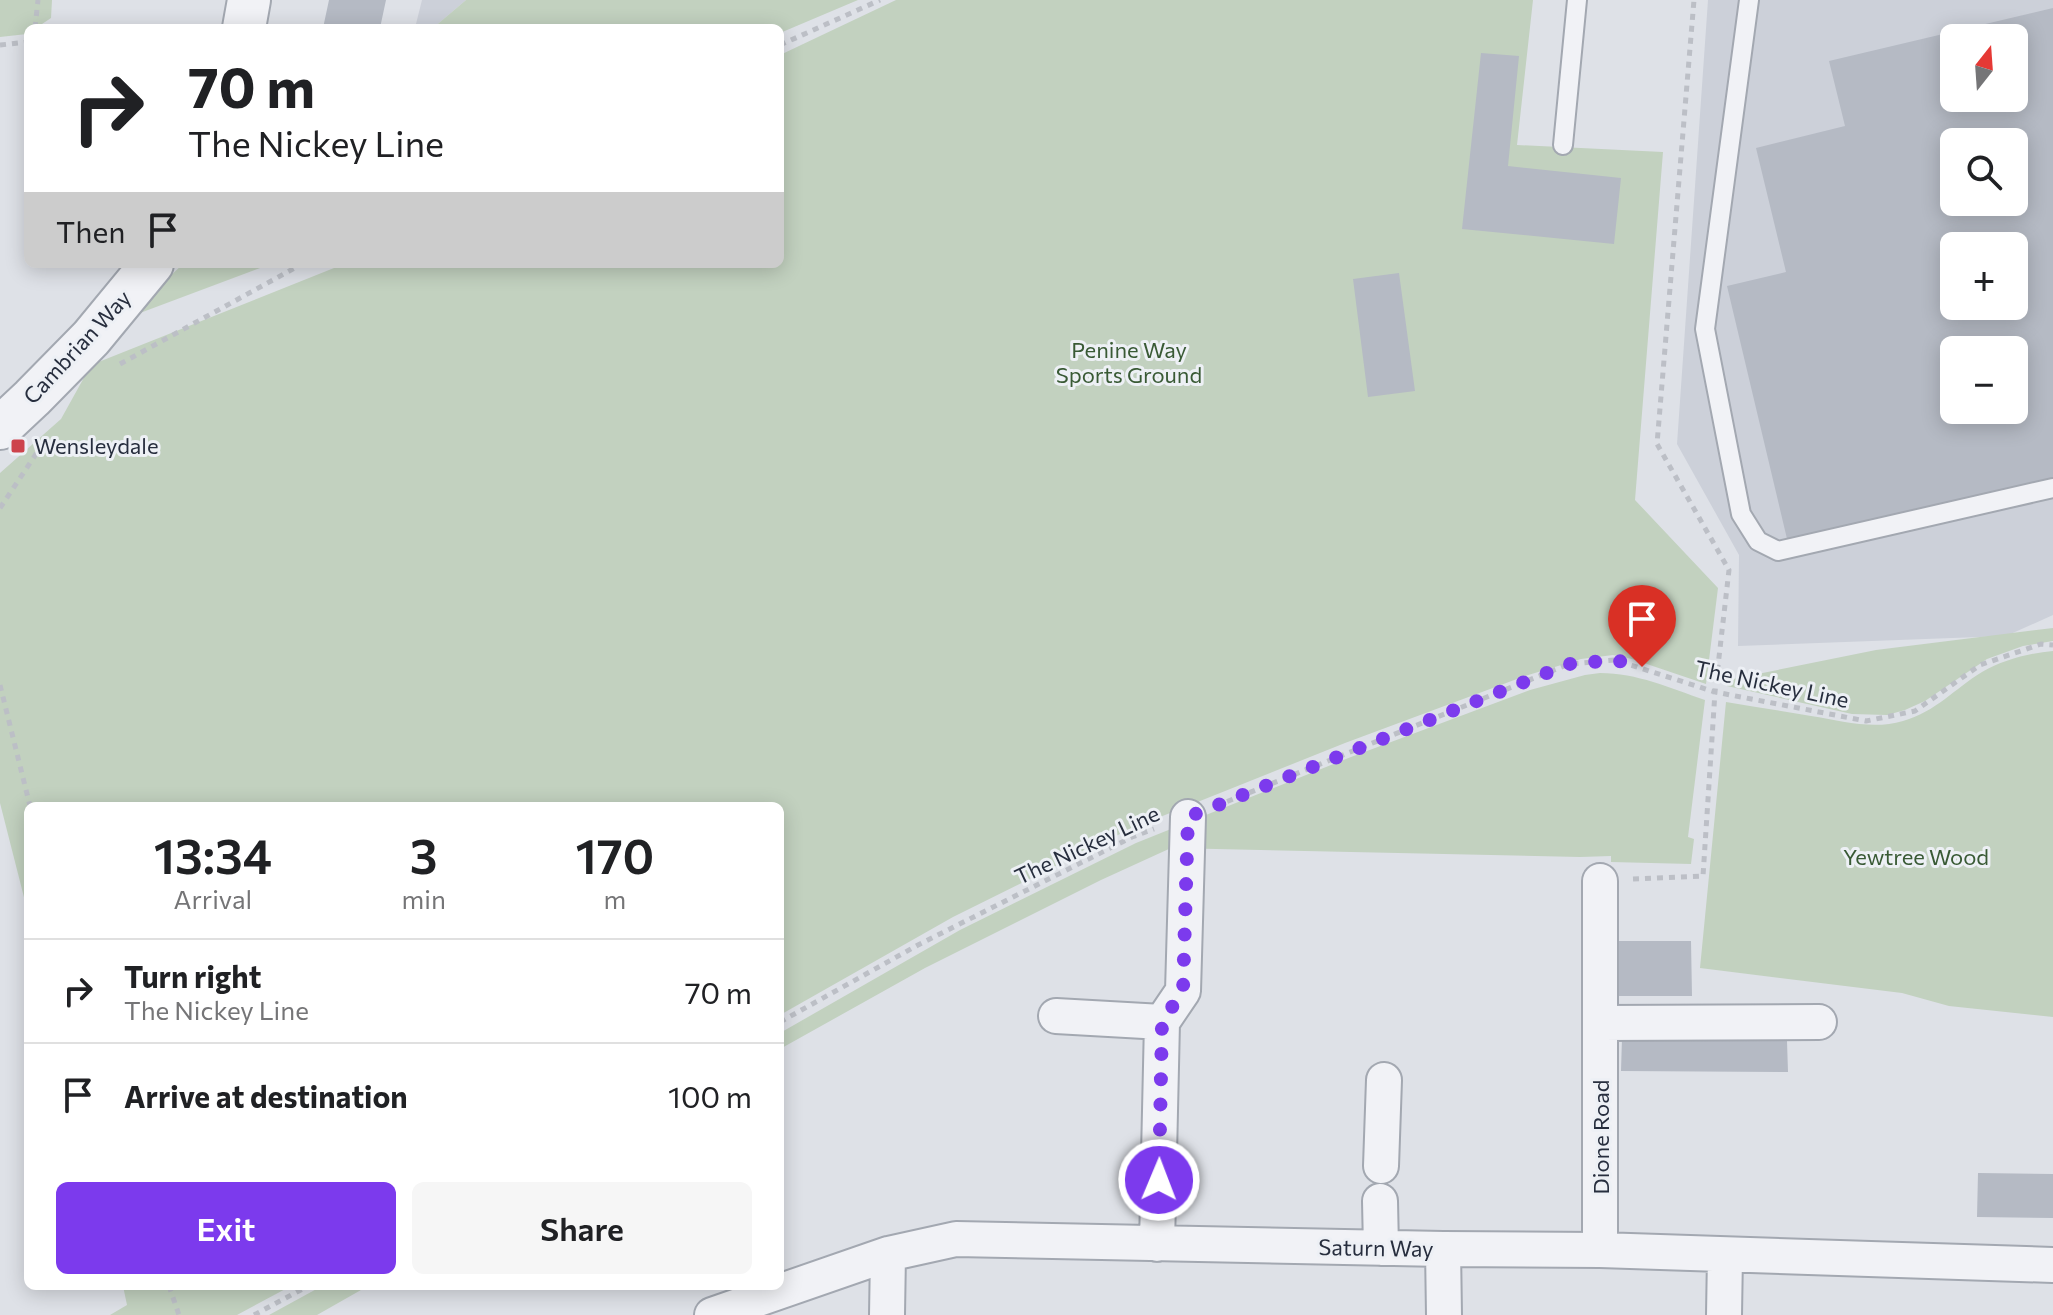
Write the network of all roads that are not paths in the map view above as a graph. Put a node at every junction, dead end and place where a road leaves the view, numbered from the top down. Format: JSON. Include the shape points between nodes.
{"nodes":[{"id":1,"x":249,"y":0,"type":"edge"},
{"id":2,"x":1577,"y":0,"type":"edge"},
{"id":3,"x":1749,"y":0,"type":"edge"},
{"id":4,"x":245,"y":24,"type":"edge"},
{"id":5,"x":1563,"y":145,"type":"dead end"},
{"id":6,"x":149,"y":268,"type":"edge"},
{"id":7,"x":0,"y":428,"type":"edge"},
{"id":8,"x":2053,"y":488,"type":"edge"},
{"id":9,"x":1188,"y":817,"type":"road end"},
{"id":10,"x":1600,"y":881,"type":"road end"},
{"id":11,"x":1056,"y":1016,"type":"dead end"},
{"id":12,"x":1162,"y":1022,"type":"junction"},
{"id":13,"x":1819,"y":1022,"type":"dead end"},
{"id":14,"x":1601,"y":1023,"type":"junction"},
{"id":15,"x":1384,"y":1080,"type":"dead end"},
{"id":16,"x":1381,"y":1166,"type":"dead end"},
{"id":17,"x":1380,"y":1201,"type":"dead end"},
{"id":18,"x":1157,"y":1244,"type":"junction"},
{"id":19,"x":1381,"y":1248,"type":"junction"},
{"id":20,"x":1443,"y":1249,"type":"junction"},
{"id":21,"x":1600,"y":1250,"type":"junction"},
{"id":22,"x":888,"y":1254,"type":"junction"},
{"id":23,"x":1725,"y":1255,"type":"junction"},
{"id":24,"x":2053,"y":1265,"type":"edge"},
{"id":25,"x":712,"y":1315,"type":"edge"},
{"id":26,"x":887,"y":1315,"type":"edge"},
{"id":27,"x":1444,"y":1315,"type":"edge"},
{"id":28,"x":1724,"y":1315,"type":"edge"}],
"edges":[{"from":1,"to":4,"type":"street"},
{"from":2,"to":5,"type":"lane"},
{"from":3,"to":8,"type":"lane","via":[[1705,329],[1741,514],[1749,528],[1758,541],[1778,551]]},
{"from":6,"to":7,"type":"street","name":"Cambrian Way","via":[[91,338]]},
{"from":9,"to":12,"type":"street","via":[[1183,991]]},
{"from":10,"to":14,"type":"street","name":"Dione Road"},
{"from":11,"to":12,"type":"street"},
{"from":12,"to":18,"type":"street"},
{"from":13,"to":14,"type":"street"},
{"from":14,"to":21,"type":"street","name":"Dione Road"},
{"from":15,"to":16,"type":"street"},
{"from":17,"to":19,"type":"street"},
{"from":18,"to":19,"type":"street","name":"Saturn Way"},
{"from":18,"to":22,"type":"street","name":"Saturn Way","via":[[956,1239]]},
{"from":19,"to":20,"type":"street","name":"Saturn Way"},
{"from":20,"to":21,"type":"street","name":"Saturn Way"},
{"from":20,"to":27,"type":"street"},
{"from":21,"to":23,"type":"street","name":"Saturn Way"},
{"from":22,"to":25,"type":"street","name":"Saturn Way"},
{"from":22,"to":26,"type":"street"},
{"from":23,"to":24,"type":"street","name":"Saturn Way"},
{"from":23,"to":28,"type":"street"}]}
